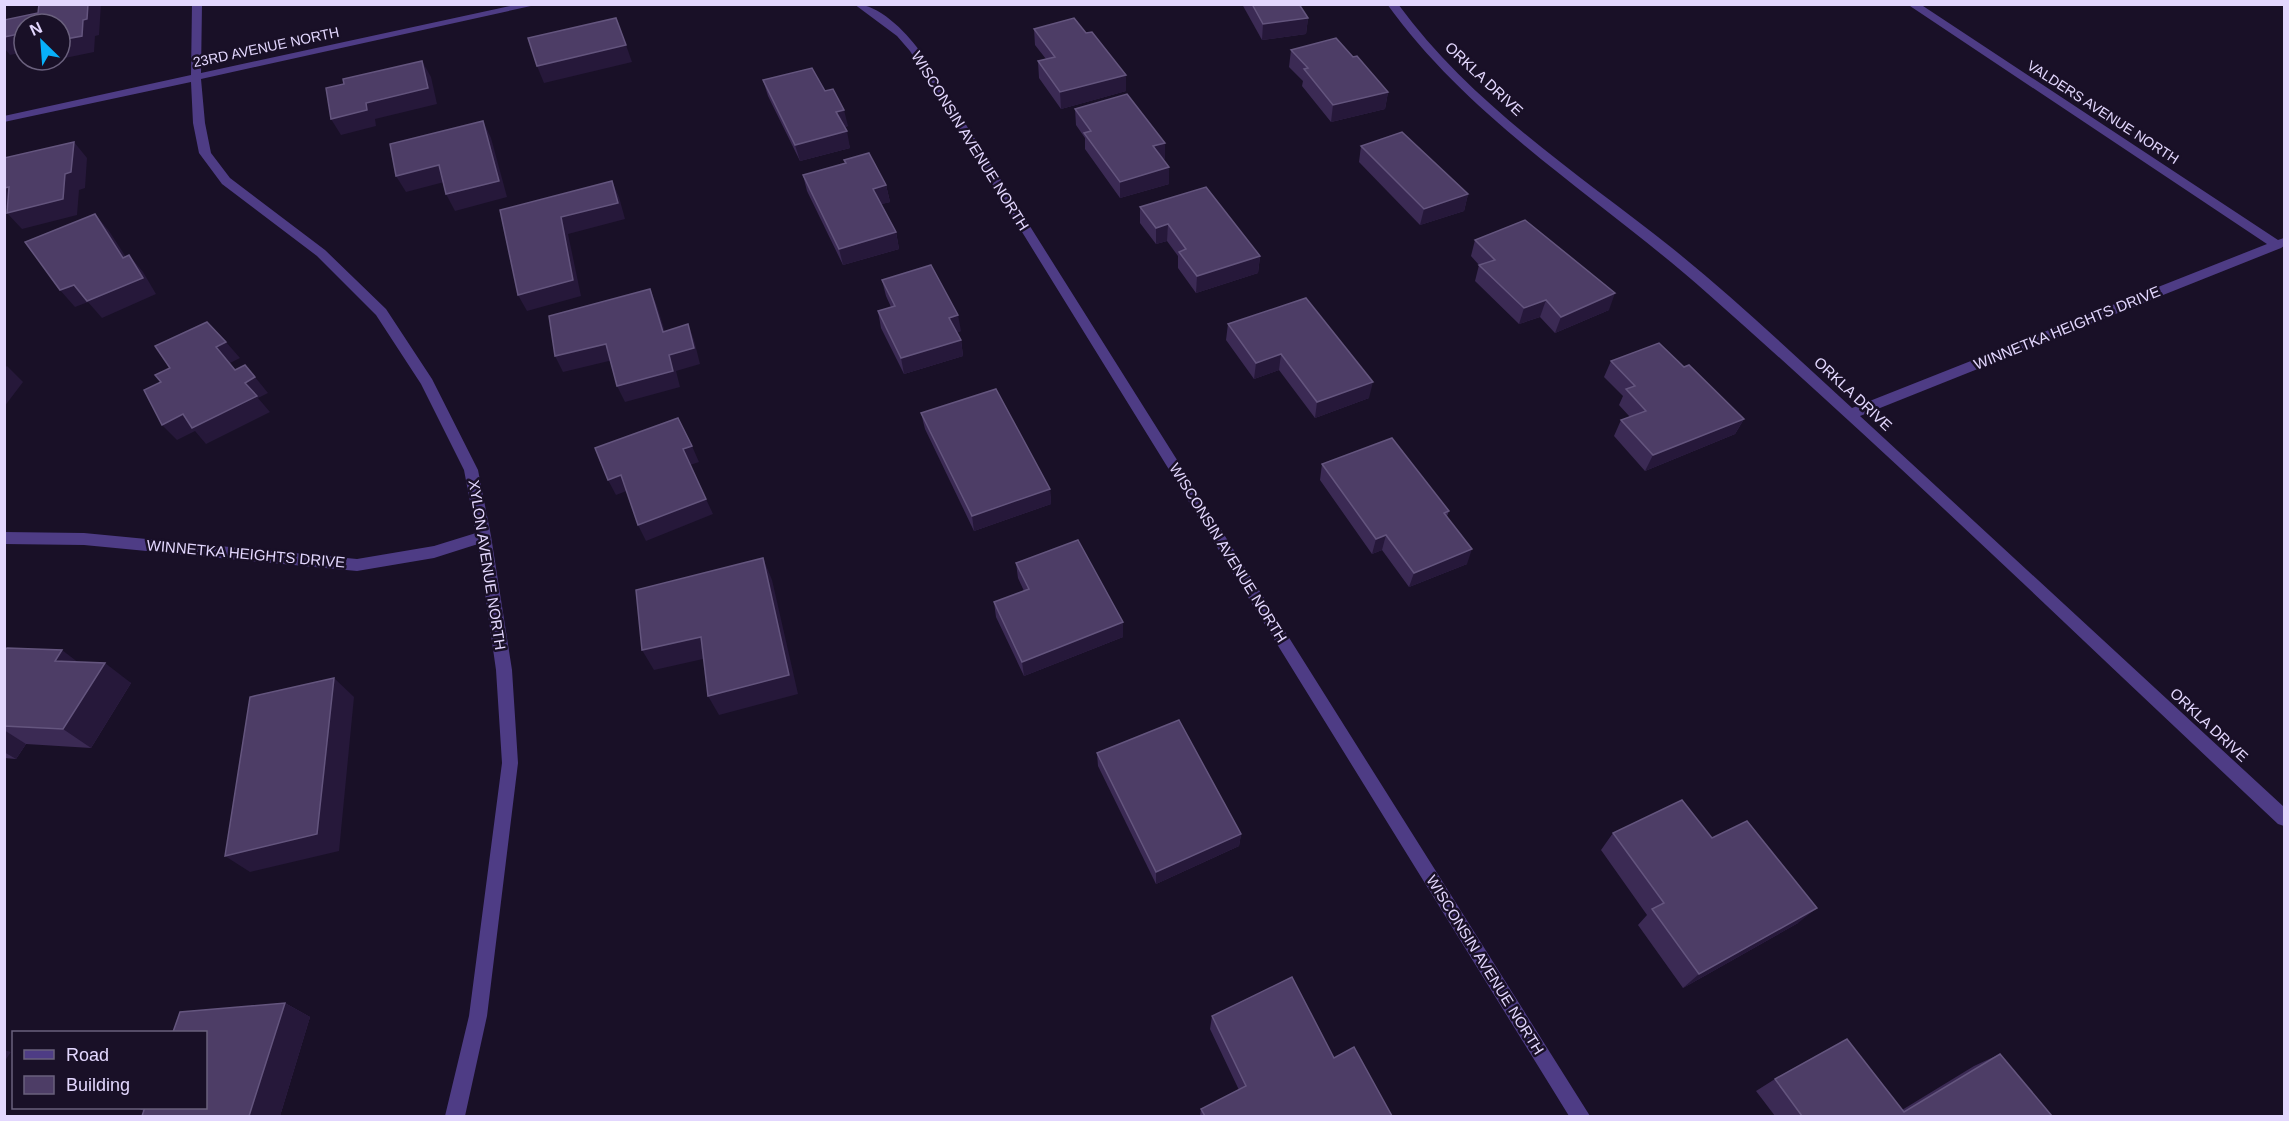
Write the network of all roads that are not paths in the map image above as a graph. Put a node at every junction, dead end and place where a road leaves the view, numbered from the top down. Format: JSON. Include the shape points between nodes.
{"nodes":[{"id":1,"x":197,"y":4,"type":"edge"},
{"id":2,"x":535,"y":4,"type":"edge"},
{"id":3,"x":859,"y":4,"type":"edge"},
{"id":4,"x":1392,"y":4,"type":"edge"},
{"id":5,"x":1912,"y":4,"type":"edge"},
{"id":6,"x":196,"y":78,"type":"junction"},
{"id":7,"x":4,"y":119,"type":"edge"},
{"id":8,"x":2281,"y":243,"type":"edge"},
{"id":9,"x":1850,"y":414,"type":"junction"},
{"id":10,"x":484,"y":536,"type":"junction"},
{"id":11,"x":4,"y":538,"type":"edge"},
{"id":12,"x":2284,"y":818,"type":"edge"},
{"id":13,"x":454,"y":1116,"type":"edge"},
{"id":14,"x":1580,"y":1116,"type":"edge"}],
"edges":[{"from":1,"to":6,"type":"street","name":"XYLON AVENUE NORTH"},
{"from":2,"to":6,"type":"street","name":"23RD AVENUE NORTH"},
{"from":3,"to":14,"type":"street","name":"WISCONSIN AVENUE NORTH","via":[[901,34],[914,50]]},
{"from":4,"to":9,"type":"street","name":"ORKLA DRIVE","via":[[1427,49],[1472,95],[1669,252]]},
{"from":5,"to":8,"type":"street","name":"VALDERS AVENUE NORTH"},
{"from":6,"to":7,"type":"street","name":"23RD AVENUE NORTH"},
{"from":6,"to":10,"type":"street","name":"XYLON AVENUE NORTH","via":[[205,153],[226,181],[321,253],[381,312],[427,381],[471,470]]},
{"from":8,"to":9,"type":"street","name":"WINNETKA HEIGHTS DRIVE"},
{"from":9,"to":12,"type":"street","name":"ORKLA DRIVE"},
{"from":10,"to":11,"type":"street","name":"WINNETKA HEIGHTS DRIVE","via":[[434,552],[357,565],[84,539]]},
{"from":10,"to":13,"type":"street","name":"XYLON AVENUE NORTH","via":[[504,670],[510,763],[478,1016]]}]}
